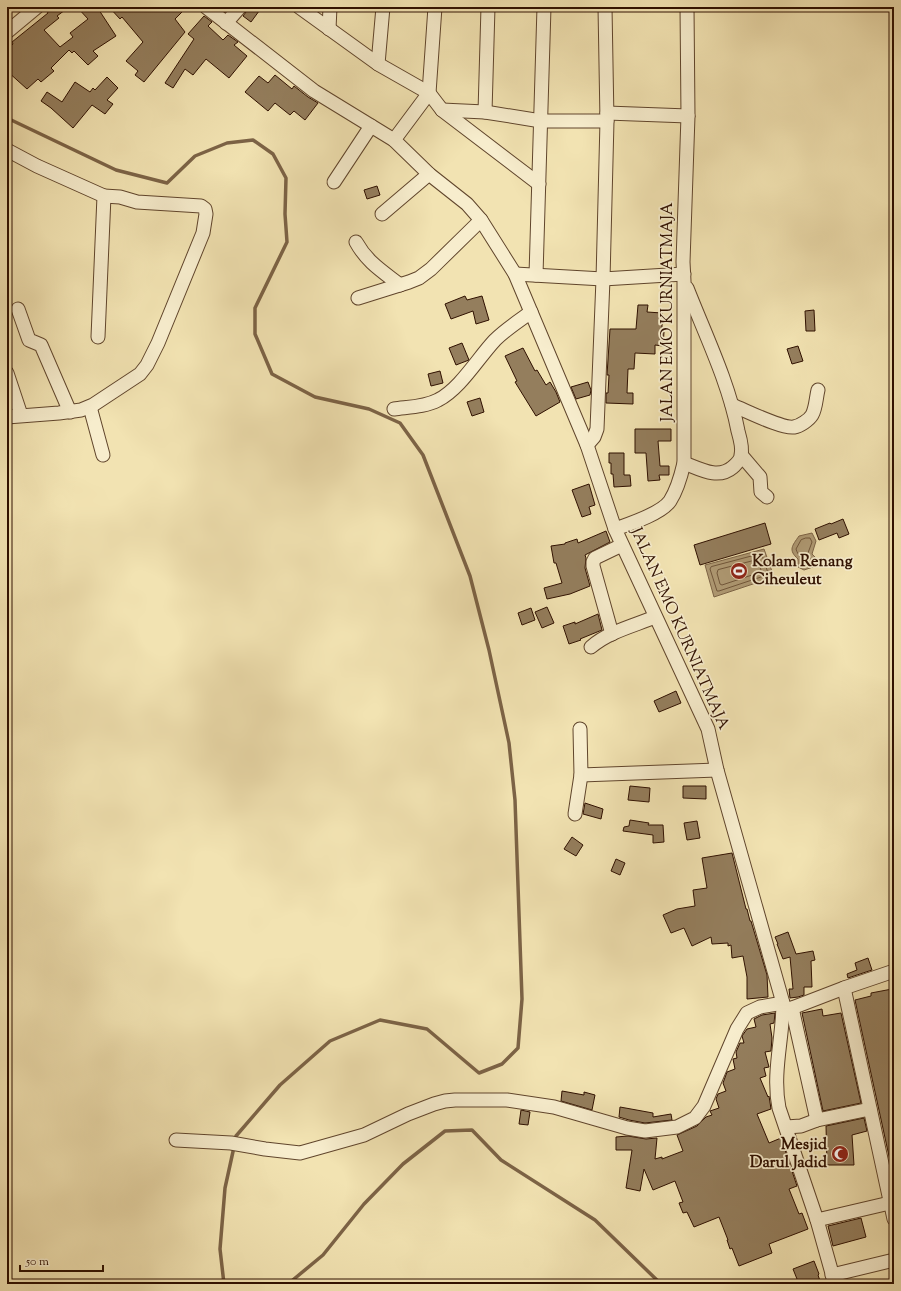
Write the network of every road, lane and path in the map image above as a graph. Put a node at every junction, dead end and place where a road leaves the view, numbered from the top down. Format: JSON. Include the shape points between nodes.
{"nodes":[{"id":1,"x":37,"y":7,"type":"edge"},
{"id":2,"x":206,"y":7,"type":"edge"},
{"id":3,"x":240,"y":7,"type":"edge"},
{"id":4,"x":299,"y":7,"type":"edge"},
{"id":5,"x":330,"y":7,"type":"edge"},
{"id":6,"x":383,"y":7,"type":"edge"},
{"id":7,"x":435,"y":7,"type":"edge"},
{"id":8,"x":488,"y":7,"type":"edge"},
{"id":9,"x":544,"y":7,"type":"edge"},
{"id":10,"x":605,"y":7,"type":"edge"},
{"id":11,"x":687,"y":7,"type":"edge"},
{"id":12,"x":226,"y":23,"type":"junction"},
{"id":13,"x":329,"y":29,"type":"junction"},
{"id":14,"x":7,"y":32,"type":"edge"},
{"id":15,"x":378,"y":64,"type":"junction"},
{"id":16,"x":429,"y":93,"type":"junction"},
{"id":17,"x":442,"y":110,"type":"junction"},
{"id":18,"x":485,"y":112,"type":"junction"},
{"id":19,"x":688,"y":116,"type":"junction"},
{"id":20,"x":607,"y":117,"type":"junction"},
{"id":21,"x":541,"y":121,"type":"junction"},
{"id":22,"x":371,"y":126,"type":"junction"},
{"id":23,"x":394,"y":140,"type":"junction"},
{"id":24,"x":7,"y":150,"type":"edge"},
{"id":25,"x":429,"y":174,"type":"junction"},
{"id":26,"x":334,"y":182,"type":"dead end"},
{"id":27,"x":539,"y":184,"type":"junction"},
{"id":28,"x":104,"y":196,"type":"junction"},
{"id":29,"x":382,"y":214,"type":"dead end"},
{"id":30,"x":481,"y":220,"type":"junction"},
{"id":31,"x":356,"y":242,"type":"dead end"},
{"id":32,"x":515,"y":274,"type":"junction"},
{"id":33,"x":536,"y":274,"type":"junction"},
{"id":34,"x":684,"y":277,"type":"junction"},
{"id":35,"x":603,"y":279,"type":"junction"},
{"id":36,"x":400,"y":285,"type":"junction"},
{"id":37,"x":358,"y":298,"type":"dead end"},
{"id":38,"x":18,"y":309,"type":"dead end"},
{"id":39,"x":531,"y":312,"type":"junction"},
{"id":40,"x":98,"y":337,"type":"dead end"},
{"id":41,"x":7,"y":373,"type":"edge"},
{"id":42,"x":818,"y":390,"type":"dead end"},
{"id":43,"x":732,"y":405,"type":"junction"},
{"id":44,"x":90,"y":407,"type":"junction"},
{"id":45,"x":394,"y":409,"type":"dead end"},
{"id":46,"x":70,"y":412,"type":"junction"},
{"id":47,"x":21,"y":415,"type":"junction"},
{"id":48,"x":7,"y":417,"type":"edge"},
{"id":49,"x":587,"y":445,"type":"junction"},
{"id":50,"x":103,"y":455,"type":"dead end"},
{"id":51,"x":742,"y":456,"type":"junction"},
{"id":52,"x":684,"y":463,"type":"junction"},
{"id":53,"x":767,"y":497,"type":"dead end"},
{"id":54,"x":615,"y":529,"type":"junction"},
{"id":55,"x":622,"y":545,"type":"junction"},
{"id":56,"x":655,"y":617,"type":"junction"},
{"id":57,"x":612,"y":634,"type":"junction"},
{"id":58,"x":590,"y":647,"type":"dead end"},
{"id":59,"x":580,"y":729,"type":"dead end"},
{"id":60,"x":717,"y":770,"type":"junction"},
{"id":61,"x":581,"y":775,"type":"junction"},
{"id":62,"x":576,"y":814,"type":"dead end"},
{"id":63,"x":894,"y":972,"type":"edge"},
{"id":64,"x":844,"y":988,"type":"junction"},
{"id":65,"x":786,"y":1008,"type":"junction"},
{"id":66,"x":870,"y":1109,"type":"junction"},
{"id":67,"x":817,"y":1120,"type":"junction"},
{"id":68,"x":786,"y":1127,"type":"junction"},
{"id":69,"x":176,"y":1140,"type":"dead end"},
{"id":70,"x":892,"y":1202,"type":"edge"},
{"id":71,"x":894,"y":1219,"type":"edge"},
{"id":72,"x":817,"y":1220,"type":"junction"},
{"id":73,"x":894,"y":1260,"type":"edge"},
{"id":74,"x":834,"y":1279,"type":"edge"}],
"edges":[{"from":1,"to":14,"type":"street"},
{"from":2,"to":12,"type":"street"},
{"from":3,"to":12,"type":"street"},
{"from":4,"to":13,"type":"street"},
{"from":5,"to":13,"type":"street"},
{"from":6,"to":15,"type":"street"},
{"from":7,"to":16,"type":"street"},
{"from":8,"to":18,"type":"street"},
{"from":9,"to":21,"type":"street"},
{"from":10,"to":20,"type":"street"},
{"from":11,"to":19,"type":"street","name":"JALAN EMO KURNIATMAJA"},
{"from":12,"to":22,"type":"street","via":[[314,90]]},
{"from":13,"to":15,"type":"street"},
{"from":15,"to":16,"type":"street"},
{"from":16,"to":17,"type":"street"},
{"from":16,"to":23,"type":"street"},
{"from":17,"to":18,"type":"street"},
{"from":17,"to":27,"type":"street"},
{"from":18,"to":21,"type":"street"},
{"from":19,"to":20,"type":"street"},
{"from":19,"to":34,"type":"street","name":"JALAN EMO KURNIATMAJA"},
{"from":20,"to":21,"type":"street"},
{"from":20,"to":35,"type":"street"},
{"from":21,"to":27,"type":"street"},
{"from":22,"to":23,"type":"street"},
{"from":22,"to":26,"type":"street"},
{"from":23,"to":25,"type":"street"},
{"from":24,"to":28,"type":"street"},
{"from":25,"to":29,"type":"street"},
{"from":25,"to":30,"type":"street","via":[[467,204]]},
{"from":27,"to":33,"type":"street"},
{"from":28,"to":40,"type":"street"},
{"from":28,"to":44,"type":"street","via":[[138,202],[198,205],[204,207],[206,214],[203,233],[147,365],[140,374]]},
{"from":30,"to":32,"type":"street"},
{"from":30,"to":36,"type":"street","via":[[431,269]]},
{"from":31,"to":36,"type":"street","via":[[372,264]]},
{"from":32,"to":33,"type":"street"},
{"from":32,"to":39,"type":"street"},
{"from":33,"to":35,"type":"street"},
{"from":34,"to":35,"type":"street"},
{"from":34,"to":43,"type":"street"},
{"from":34,"to":52,"type":"street","name":"JALAN EMO KURNIATMAJA"},
{"from":35,"to":49,"type":"street","via":[[596,429],[594,437]]},
{"from":36,"to":37,"type":"street"},
{"from":38,"to":46,"type":"street","via":[[29,340],[41,345]]},
{"from":39,"to":45,"type":"street","via":[[499,336],[460,382],[442,397],[430,404]]},
{"from":39,"to":49,"type":"street"},
{"from":41,"to":47,"type":"street"},
{"from":42,"to":43,"type":"street","via":[[812,414],[795,427],[780,424]]},
{"from":43,"to":51,"type":"street"},
{"from":44,"to":46,"type":"street"},
{"from":44,"to":50,"type":"street"},
{"from":46,"to":47,"type":"street"},
{"from":47,"to":48,"type":"street"},
{"from":49,"to":54,"type":"street"},
{"from":51,"to":52,"type":"street","via":[[730,470],[719,473],[710,473]]},
{"from":51,"to":53,"type":"street","via":[[760,477],[761,492]]},
{"from":52,"to":54,"type":"street","name":"JALAN EMO KURNIATMAJA","via":[[680,479],[669,502],[658,511]]},
{"from":54,"to":55,"type":"street","name":"JALAN EMO KURNIATMAJA"},
{"from":55,"to":56,"type":"street","name":"JALAN EMO KURNIATMAJA"},
{"from":55,"to":57,"type":"street","via":[[595,558],[593,562]]},
{"from":56,"to":57,"type":"street"},
{"from":56,"to":60,"type":"street","name":"JALAN EMO KURNIATMAJA","via":[[708,729]]},
{"from":57,"to":58,"type":"street"},
{"from":59,"to":61,"type":"street"},
{"from":60,"to":61,"type":"street"},
{"from":60,"to":65,"type":"street","name":"JALAN EMO KURNIATMAJA"},
{"from":61,"to":62,"type":"street"},
{"from":63,"to":64,"type":"street"},
{"from":64,"to":65,"type":"street"},
{"from":64,"to":66,"type":"street"},
{"from":65,"to":67,"type":"street"},
{"from":65,"to":68,"type":"street","name":"JALAN EMO KURNIATMAJA","via":[[776,1073],[776,1095]]},
{"from":65,"to":69,"type":"street","via":[[760,1007],[747,1014],[736,1029],[704,1106],[695,1118],[678,1127],[645,1131],[554,1107],[507,1100],[445,1101],[408,1114],[364,1135],[305,1152],[296,1153],[231,1143]]},
{"from":66,"to":67,"type":"street"},
{"from":66,"to":70,"type":"street"},
{"from":67,"to":68,"type":"street","via":[[801,1126]]},
{"from":68,"to":72,"type":"street","name":"JALAN EMO KURNIATMAJA"},
{"from":70,"to":71,"type":"street"},
{"from":70,"to":72,"type":"street"},
{"from":72,"to":74,"type":"street","name":"JALAN EMO KURNIATMAJA"},
{"from":73,"to":74,"type":"street"}]}
